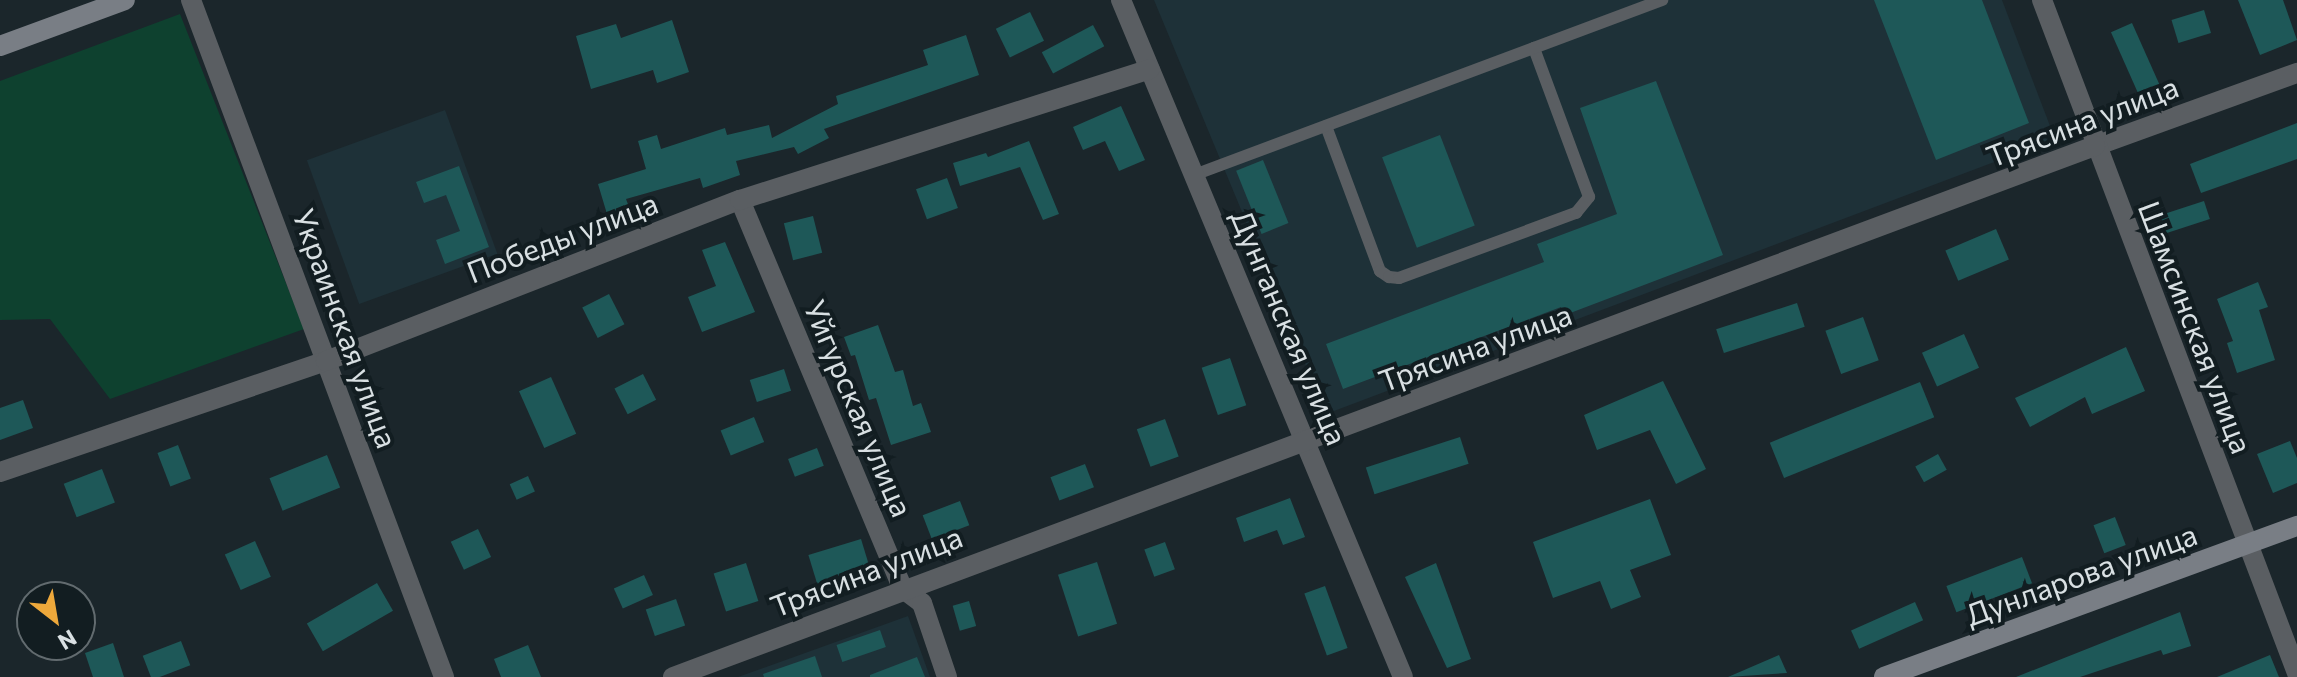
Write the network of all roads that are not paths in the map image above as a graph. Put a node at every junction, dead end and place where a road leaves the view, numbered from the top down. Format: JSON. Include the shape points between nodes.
{"nodes":[{"id":1,"x":125,"y":0,"type":"edge"},
{"id":2,"x":191,"y":0,"type":"edge"},
{"id":3,"x":1121,"y":0,"type":"edge"},
{"id":4,"x":1662,"y":0,"type":"edge"},
{"id":5,"x":2042,"y":0,"type":"edge"},
{"id":6,"x":92,"y":5,"type":"edge"},
{"id":7,"x":0,"y":46,"type":"edge"},
{"id":8,"x":1534,"y":48,"type":"junction"},
{"id":9,"x":1150,"y":69,"type":"junction"},
{"id":10,"x":2297,"y":73,"type":"edge"},
{"id":11,"x":1326,"y":126,"type":"junction"},
{"id":12,"x":2095,"y":146,"type":"junction"},
{"id":13,"x":1194,"y":175,"type":"junction"},
{"id":14,"x":740,"y":200,"type":"junction"},
{"id":15,"x":326,"y":361,"type":"junction"},
{"id":16,"x":1305,"y":443,"type":"junction"},
{"id":17,"x":0,"y":472,"type":"edge"},
{"id":18,"x":2297,"y":526,"type":"edge"},
{"id":19,"x":2246,"y":546,"type":"junction"},
{"id":20,"x":902,"y":588,"type":"junction"},
{"id":21,"x":2297,"y":673,"type":"edge"},
{"id":22,"x":444,"y":677,"type":"edge"},
{"id":23,"x":673,"y":677,"type":"edge"},
{"id":24,"x":947,"y":677,"type":"edge"},
{"id":25,"x":1403,"y":677,"type":"edge"},
{"id":26,"x":1884,"y":677,"type":"edge"}],
"edges":[{"from":1,"to":6,"type":"main road"},
{"from":2,"to":15,"type":"street","name":"Украинская улица"},
{"from":3,"to":9,"type":"street","name":"Дунганская улица"},
{"from":4,"to":8,"type":"lane"},
{"from":5,"to":12,"type":"street","name":"Шамсинская улица"},
{"from":6,"to":7,"type":"main road"},
{"from":8,"to":11,"type":"lane"},
{"from":8,"to":11,"type":"lane","via":[[1589,197],[1576,213],[1399,278],[1389,277],[1380,271]]},
{"from":9,"to":13,"type":"street","name":"Дунганская улица"},
{"from":9,"to":14,"type":"street","name":"Победы улица"},
{"from":10,"to":12,"type":"street","name":"Трясина улица"},
{"from":11,"to":13,"type":"lane"},
{"from":12,"to":16,"type":"street","name":"Трясина улица"},
{"from":12,"to":19,"type":"street","name":"Шамсинская улица"},
{"from":13,"to":16,"type":"street","name":"Дунганская улица"},
{"from":14,"to":15,"type":"street","name":"Победы улица"},
{"from":14,"to":20,"type":"street","name":"Уйгурская улица"},
{"from":15,"to":17,"type":"street","name":"Победы улица"},
{"from":15,"to":22,"type":"street","name":"Украинская улица"},
{"from":16,"to":20,"type":"street","name":"Трясина улица"},
{"from":16,"to":25,"type":"street","name":"Дунганская улица"},
{"from":18,"to":19,"type":"main road","name":"Дунларова улица"},
{"from":19,"to":21,"type":"street","name":"Шамсинская улица"},
{"from":19,"to":26,"type":"main road","name":"Дунларова улица"},
{"from":20,"to":23,"type":"street","name":"Трясина улица"},
{"from":20,"to":24,"type":"street","name":"Уйгурская улица","via":[[922,603]]}]}
